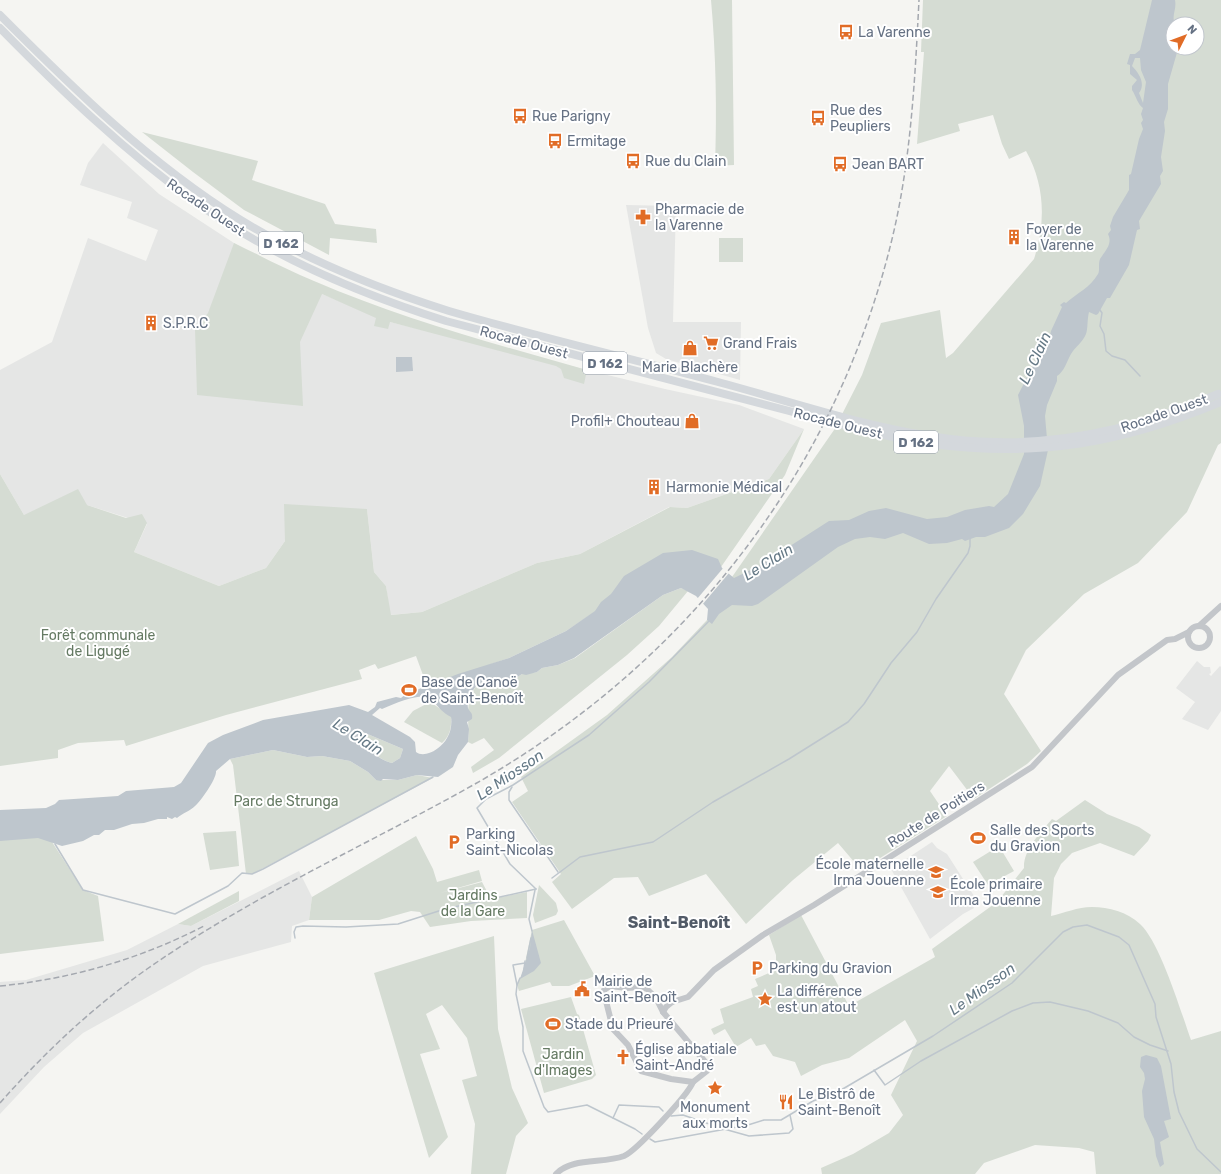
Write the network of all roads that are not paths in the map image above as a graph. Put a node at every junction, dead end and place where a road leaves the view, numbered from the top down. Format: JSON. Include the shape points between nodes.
{"nodes":[{"id":1,"x":0,"y":15,"type":"edge"},
{"id":2,"x":0,"y":28,"type":"edge"},
{"id":3,"x":1219,"y":398,"type":"edge"},
{"id":4,"x":814,"y":414,"type":"junction"},
{"id":5,"x":1221,"y":606,"type":"edge"},
{"id":6,"x":1212,"y":616,"type":"junction"},
{"id":7,"x":1198,"y":626,"type":"junction"},
{"id":8,"x":1189,"y":632,"type":"junction"},
{"id":9,"x":1209,"y":633,"type":"junction"},
{"id":10,"x":1175,"y":639,"type":"junction"},
{"id":11,"x":1190,"y":644,"type":"junction"},
{"id":12,"x":656,"y":998,"type":"junction"},
{"id":13,"x":672,"y":1002,"type":"junction"},
{"id":14,"x":663,"y":1012,"type":"junction"},
{"id":15,"x":693,"y":1082,"type":"junction"},
{"id":16,"x":556,"y":1174,"type":"edge"}],
"edges":[{"from":1,"to":4,"type":"main road","name":"Rocade Ouest","number":"D 162","via":[[90,104],[160,164],[239,219],[282,244],[407,298],[747,390]]},
{"from":2,"to":4,"type":"main road","name":"Rocade Ouest","number":"D 162","via":[[84,112],[153,170],[235,228],[322,275],[403,308],[446,321]]},
{"from":3,"to":4,"type":"main road","name":"Rocade Ouest","number":"D 162","via":[[1161,425],[1051,448],[931,444],[896,438]]},
{"from":5,"to":6,"type":"street"},
{"from":6,"to":7,"type":"street"},
{"from":6,"to":9,"type":"street"},
{"from":7,"to":8,"type":"street"},
{"from":7,"to":9,"type":"street"},
{"from":8,"to":10,"type":"street","name":"Route de Poitiers"},
{"from":8,"to":11,"type":"street"},
{"from":9,"to":11,"type":"street","via":[[1210,638],[1206,646],[1198,648]]},
{"from":10,"to":11,"type":"street"},
{"from":10,"to":13,"type":"street","name":"Route de Poitiers","via":[[1167,640],[1118,675],[1032,767],[763,935],[714,970],[688,997]]},
{"from":12,"to":13,"type":"street"},
{"from":12,"to":14,"type":"street"},
{"from":12,"to":15,"type":"street","via":[[641,987],[610,986],[604,990],[613,1029],[628,1045],[641,1071]]},
{"from":13,"to":14,"type":"street","name":"Route de Poitiers"},
{"from":14,"to":15,"type":"street","via":[[708,1067]]},
{"from":15,"to":16,"type":"street","via":[[678,1103],[629,1153],[609,1160],[571,1165]]}]}
